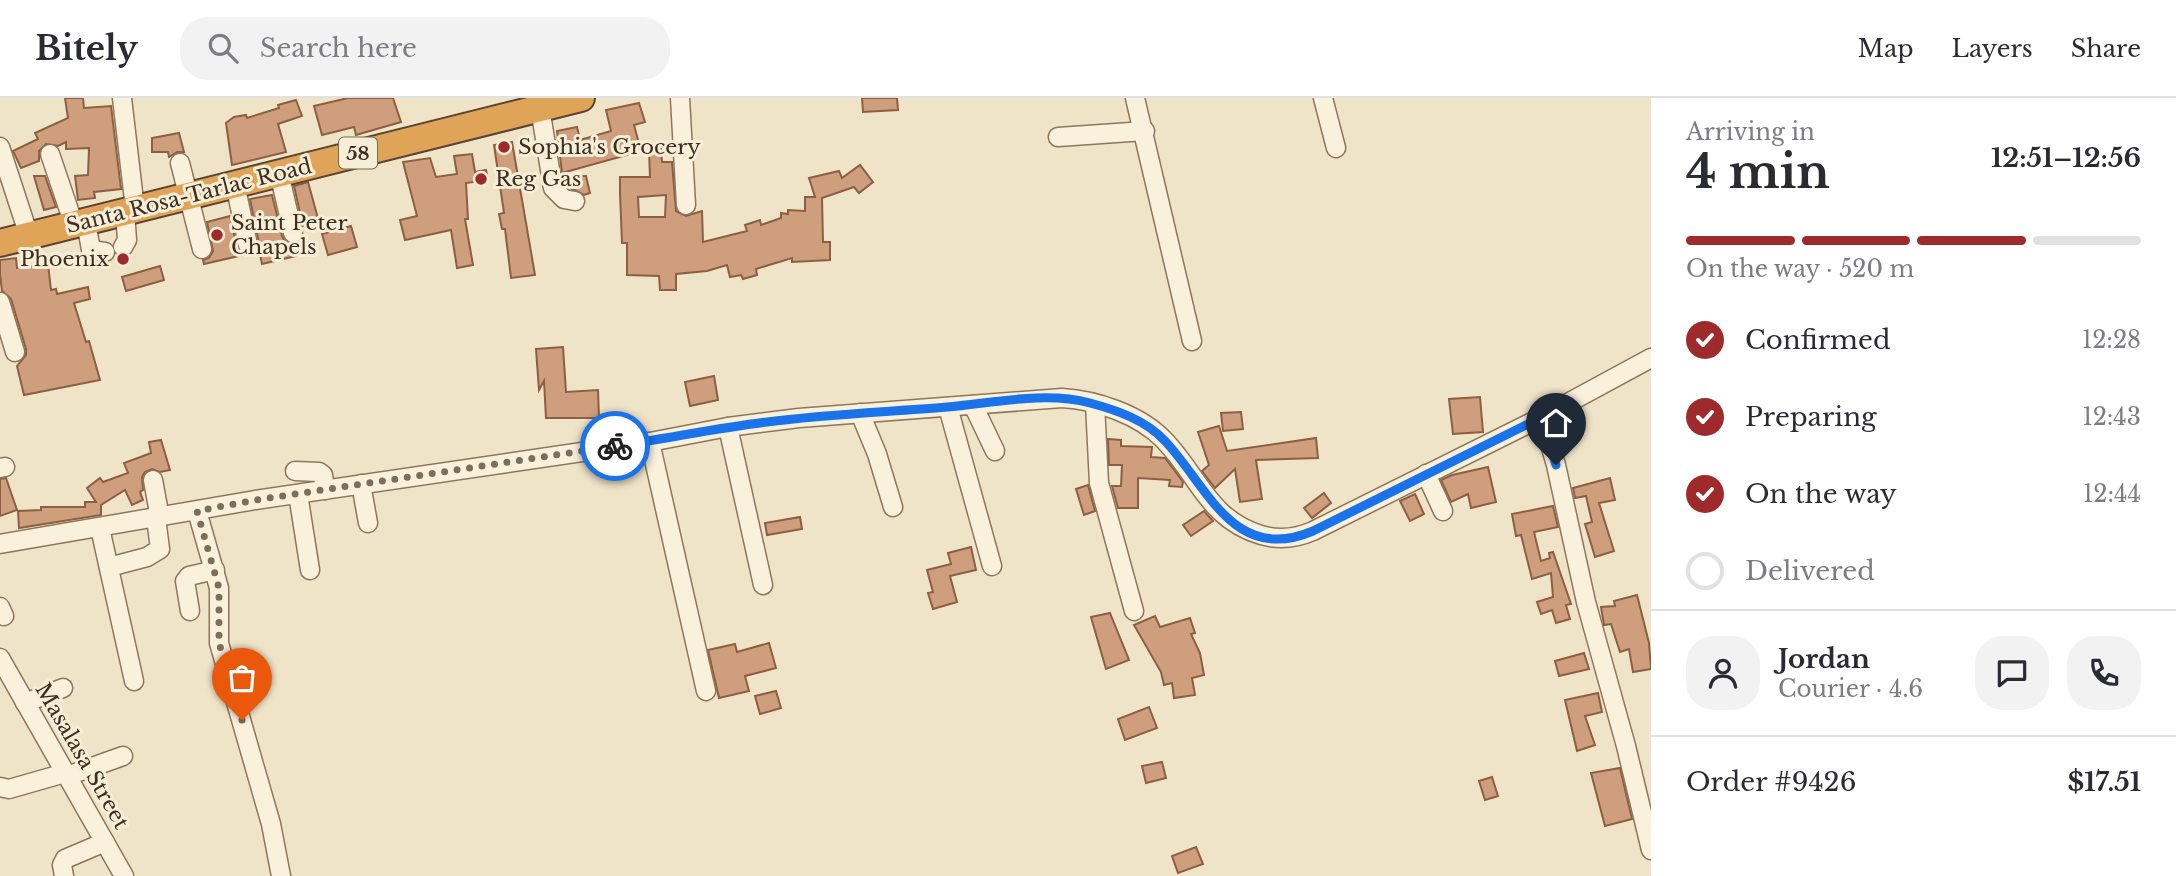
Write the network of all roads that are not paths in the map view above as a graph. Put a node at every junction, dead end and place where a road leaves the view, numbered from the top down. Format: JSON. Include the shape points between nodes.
{"nodes":[{"id":1,"x":122,"y":98,"type":"edge"},
{"id":2,"x":581,"y":98,"type":"edge"},
{"id":3,"x":680,"y":98,"type":"edge"},
{"id":4,"x":1135,"y":98,"type":"edge"},
{"id":5,"x":1323,"y":98,"type":"edge"},
{"id":6,"x":540,"y":108,"type":"junction"},
{"id":7,"x":1144,"y":131,"type":"junction"},
{"id":8,"x":1058,"y":137,"type":"dead end"},
{"id":9,"x":0,"y":147,"type":"edge"},
{"id":10,"x":1336,"y":148,"type":"dead end"},
{"id":11,"x":50,"y":153,"type":"dead end"},
{"id":12,"x":180,"y":163,"type":"dead end"},
{"id":13,"x":279,"y":173,"type":"junction"},
{"id":14,"x":235,"y":184,"type":"junction"},
{"id":15,"x":188,"y":196,"type":"junction"},
{"id":16,"x":575,"y":201,"type":"dead end"},
{"id":17,"x":686,"y":205,"type":"dead end"},
{"id":18,"x":130,"y":211,"type":"junction"},
{"id":19,"x":80,"y":223,"type":"junction"},
{"id":20,"x":293,"y":233,"type":"dead end"},
{"id":21,"x":29,"y":236,"type":"junction"},
{"id":22,"x":0,"y":243,"type":"edge"},
{"id":23,"x":248,"y":246,"type":"dead end"},
{"id":24,"x":123,"y":247,"type":"dead end"},
{"id":25,"x":202,"y":249,"type":"dead end"},
{"id":26,"x":105,"y":252,"type":"dead end"},
{"id":27,"x":0,"y":302,"type":"edge"},
{"id":28,"x":1192,"y":341,"type":"dead end"},
{"id":29,"x":15,"y":352,"type":"dead end"},
{"id":30,"x":1651,"y":358,"type":"edge"},
{"id":31,"x":1095,"y":404,"type":"junction"},
{"id":32,"x":973,"y":405,"type":"junction"},
{"id":33,"x":948,"y":407,"type":"junction"},
{"id":34,"x":860,"y":413,"type":"junction"},
{"id":35,"x":1542,"y":417,"type":"junction"},
{"id":36,"x":728,"y":427,"type":"junction"},
{"id":37,"x":650,"y":442,"type":"junction"},
{"id":38,"x":995,"y":451,"type":"dead end"},
{"id":39,"x":295,"y":471,"type":"dead end"},
{"id":40,"x":1426,"y":474,"type":"junction"},
{"id":41,"x":153,"y":480,"type":"dead end"},
{"id":42,"x":360,"y":484,"type":"junction"},
{"id":43,"x":325,"y":491,"type":"junction"},
{"id":44,"x":298,"y":494,"type":"junction"},
{"id":45,"x":893,"y":507,"type":"dead end"},
{"id":46,"x":1443,"y":510,"type":"dead end"},
{"id":47,"x":197,"y":511,"type":"junction"},
{"id":48,"x":158,"y":518,"type":"junction"},
{"id":49,"x":368,"y":523,"type":"dead end"},
{"id":50,"x":100,"y":528,"type":"junction"},
{"id":51,"x":0,"y":544,"type":"edge"},
{"id":52,"x":992,"y":566,"type":"dead end"},
{"id":53,"x":109,"y":567,"type":"junction"},
{"id":54,"x":215,"y":570,"type":"junction"},
{"id":55,"x":310,"y":570,"type":"dead end"},
{"id":56,"x":763,"y":585,"type":"dead end"},
{"id":57,"x":190,"y":611,"type":"dead end"},
{"id":58,"x":1134,"y":611,"type":"dead end"},
{"id":59,"x":0,"y":657,"type":"edge"},
{"id":60,"x":134,"y":681,"type":"dead end"},
{"id":61,"x":63,"y":688,"type":"dead end"},
{"id":62,"x":706,"y":691,"type":"dead end"},
{"id":63,"x":25,"y":703,"type":"junction"},
{"id":64,"x":123,"y":756,"type":"dead end"},
{"id":65,"x":66,"y":775,"type":"junction"},
{"id":66,"x":0,"y":788,"type":"edge"},
{"id":67,"x":105,"y":842,"type":"junction"},
{"id":68,"x":1651,"y":850,"type":"edge"},
{"id":69,"x":64,"y":876,"type":"edge"},
{"id":70,"x":124,"y":876,"type":"edge"},
{"id":71,"x":281,"y":876,"type":"edge"}],
"edges":[{"from":1,"to":18,"type":"street"},
{"from":2,"to":6,"type":"highway","name":"Santa Rosa-Tarlac Road","number":"58"},
{"from":3,"to":17,"type":"street"},
{"from":4,"to":7,"type":"street"},
{"from":5,"to":10,"type":"street"},
{"from":6,"to":13,"type":"highway","name":"Santa Rosa-Tarlac Road","number":"58"},
{"from":6,"to":16,"type":"street","via":[[553,188],[564,199]]},
{"from":7,"to":8,"type":"street"},
{"from":7,"to":28,"type":"street"},
{"from":9,"to":21,"type":"street"},
{"from":11,"to":19,"type":"street"},
{"from":12,"to":15,"type":"street"},
{"from":13,"to":14,"type":"highway","name":"Santa Rosa-Tarlac Road","number":"58"},
{"from":13,"to":20,"type":"street"},
{"from":14,"to":15,"type":"highway","name":"Santa Rosa-Tarlac Road","number":"58"},
{"from":14,"to":23,"type":"street"},
{"from":15,"to":18,"type":"highway","name":"Santa Rosa-Tarlac Road","number":"58"},
{"from":15,"to":25,"type":"street"},
{"from":18,"to":19,"type":"highway","name":"Santa Rosa-Tarlac Road","number":"58"},
{"from":18,"to":24,"type":"street"},
{"from":19,"to":21,"type":"highway","name":"Santa Rosa-Tarlac Road","number":"58"},
{"from":19,"to":26,"type":"street","via":[[91,250]]},
{"from":21,"to":22,"type":"highway","name":"Santa Rosa-Tarlac Road","number":"58"},
{"from":27,"to":29,"type":"street"},
{"from":30,"to":35,"type":"street"},
{"from":31,"to":32,"type":"street","via":[[1062,398]]},
{"from":31,"to":40,"type":"street","via":[[1152,430],[1165,440],[1219,511],[1241,528],[1268,537],[1307,533]]},
{"from":31,"to":58,"type":"street","via":[[1100,483]]},
{"from":32,"to":33,"type":"street"},
{"from":32,"to":38,"type":"street"},
{"from":33,"to":34,"type":"street"},
{"from":33,"to":52,"type":"street"},
{"from":34,"to":36,"type":"street"},
{"from":34,"to":45,"type":"street"},
{"from":35,"to":40,"type":"street"},
{"from":35,"to":68,"type":"street"},
{"from":36,"to":37,"type":"street"},
{"from":36,"to":56,"type":"street"},
{"from":37,"to":42,"type":"street"},
{"from":37,"to":62,"type":"street"},
{"from":39,"to":43,"type":"street","via":[[319,472]]},
{"from":40,"to":46,"type":"street"},
{"from":41,"to":48,"type":"street"},
{"from":42,"to":43,"type":"street"},
{"from":42,"to":49,"type":"street"},
{"from":43,"to":44,"type":"street"},
{"from":44,"to":47,"type":"street"},
{"from":44,"to":55,"type":"street"},
{"from":47,"to":48,"type":"street"},
{"from":47,"to":54,"type":"street"},
{"from":48,"to":50,"type":"street"},
{"from":48,"to":53,"type":"street","via":[[160,549]]},
{"from":50,"to":51,"type":"street"},
{"from":50,"to":53,"type":"street"},
{"from":53,"to":60,"type":"street"},
{"from":54,"to":57,"type":"street","via":[[185,581]]},
{"from":54,"to":71,"type":"street","via":[[219,643],[271,824]]},
{"from":59,"to":63,"type":"street","name":"Masalasa Street"},
{"from":61,"to":63,"type":"street"},
{"from":63,"to":65,"type":"street","name":"Masalasa Street"},
{"from":64,"to":65,"type":"street"},
{"from":65,"to":66,"type":"street"},
{"from":65,"to":67,"type":"street","name":"Masalasa Street"},
{"from":67,"to":69,"type":"street","via":[[65,859]]},
{"from":67,"to":70,"type":"street","name":"Masalasa Street"}]}
